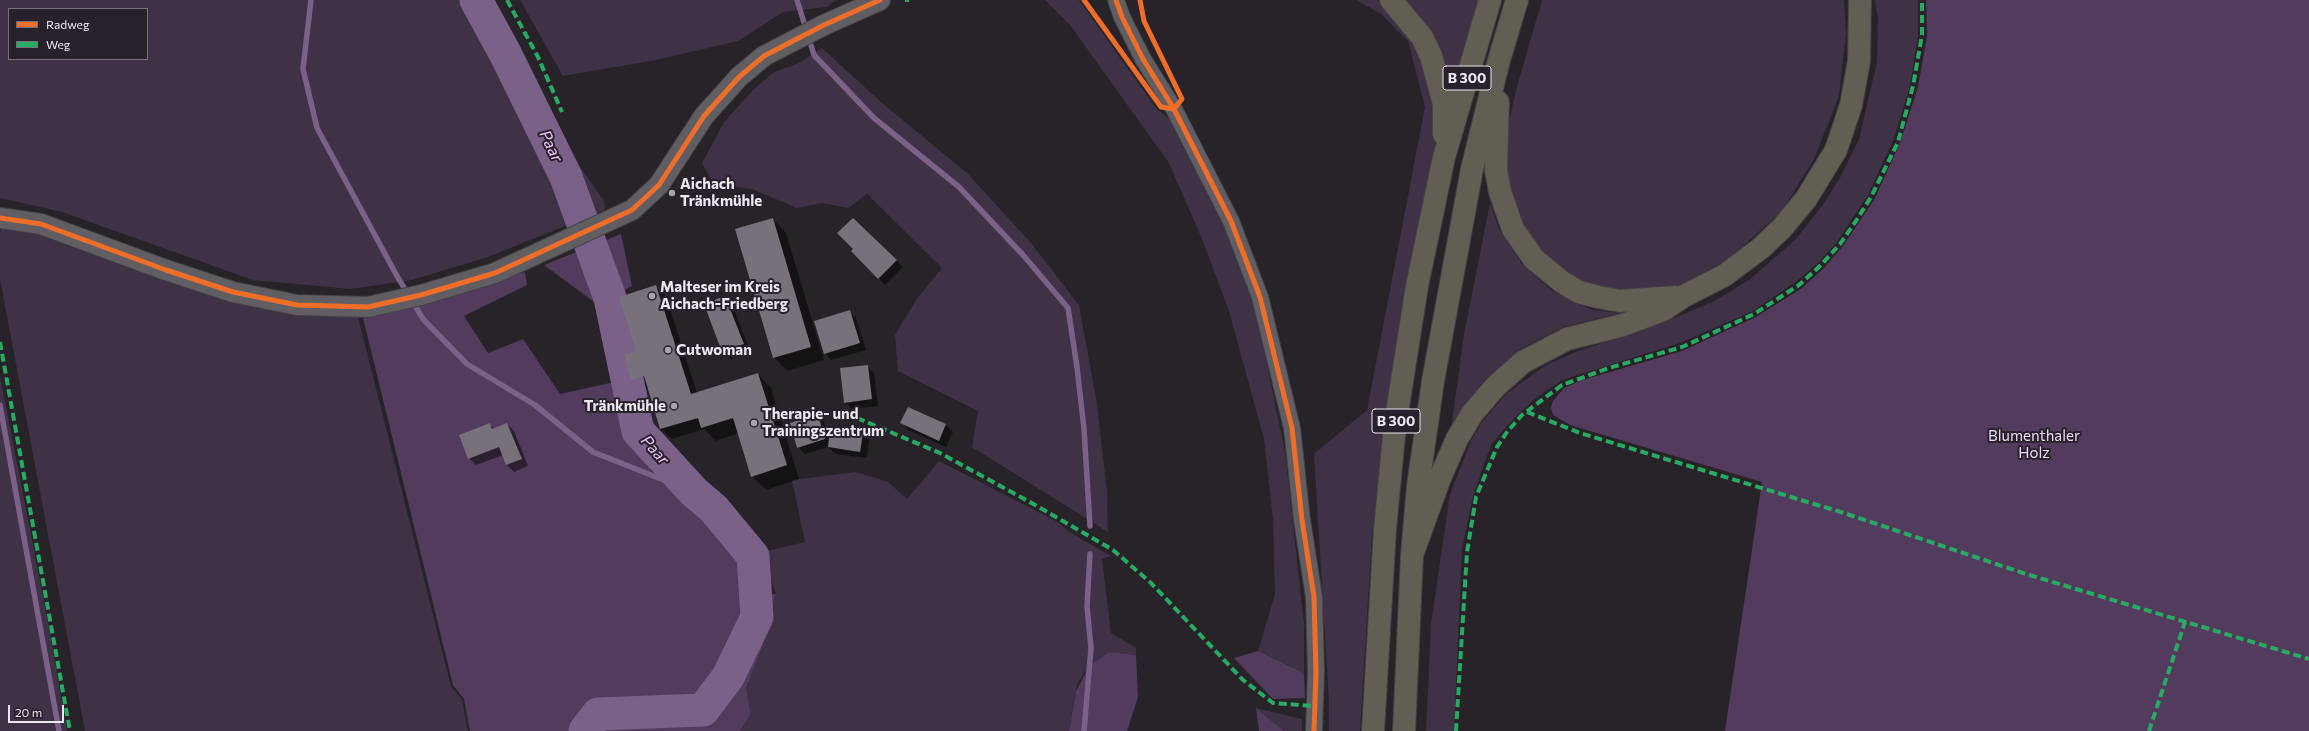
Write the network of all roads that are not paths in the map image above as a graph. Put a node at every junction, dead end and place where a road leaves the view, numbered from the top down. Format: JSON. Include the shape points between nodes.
{"nodes":[{"id":1,"x":880,"y":0,"type":"edge"},
{"id":2,"x":1116,"y":0,"type":"edge"},
{"id":3,"x":1391,"y":0,"type":"edge"},
{"id":4,"x":1490,"y":0,"type":"edge"},
{"id":5,"x":1517,"y":0,"type":"edge"},
{"id":6,"x":1860,"y":0,"type":"edge"},
{"id":7,"x":1499,"y":60,"type":"junction"},
{"id":8,"x":1444,"y":157,"type":"junction"},
{"id":9,"x":0,"y":218,"type":"edge"},
{"id":10,"x":1684,"y":296,"type":"junction"},
{"id":11,"x":1412,"y":555,"type":"junction"},
{"id":12,"x":1314,"y":731,"type":"edge"},
{"id":13,"x":1373,"y":731,"type":"edge"},
{"id":14,"x":1404,"y":731,"type":"edge"}],
"edges":[{"from":1,"to":9,"type":"street","via":[[824,24],[764,56],[739,77],[704,116],[659,185],[649,197],[632,210],[495,273],[421,295],[368,307],[297,305],[233,292],[42,224]]},
{"from":2,"to":12,"type":"street","via":[[1143,59],[1174,108],[1231,221],[1260,297],[1292,428],[1314,597]]},
{"from":3,"to":8,"type":"highway","via":[[1422,37],[1431,56],[1444,104]]},
{"from":4,"to":8,"type":"highway","number":"B 300"},
{"from":5,"to":7,"type":"highway","number":"B 300"},
{"from":6,"to":10,"type":"highway","via":[[1861,39],[1856,84],[1844,129],[1822,174],[1806,199],[1761,248],[1725,275]]},
{"from":7,"to":10,"type":"highway","via":[[1496,170],[1506,213],[1523,245],[1549,273],[1579,292],[1620,301]]},
{"from":7,"to":11,"type":"highway","number":"B 300","via":[[1472,169],[1448,292],[1418,486]]},
{"from":8,"to":13,"type":"highway","number":"B 300","via":[[1417,286],[1395,426],[1385,529]]},
{"from":10,"to":11,"type":"highway","via":[[1650,315],[1567,339],[1523,362],[1495,386],[1472,414],[1457,439]]},
{"from":11,"to":14,"type":"highway","number":"B 300"}]}
